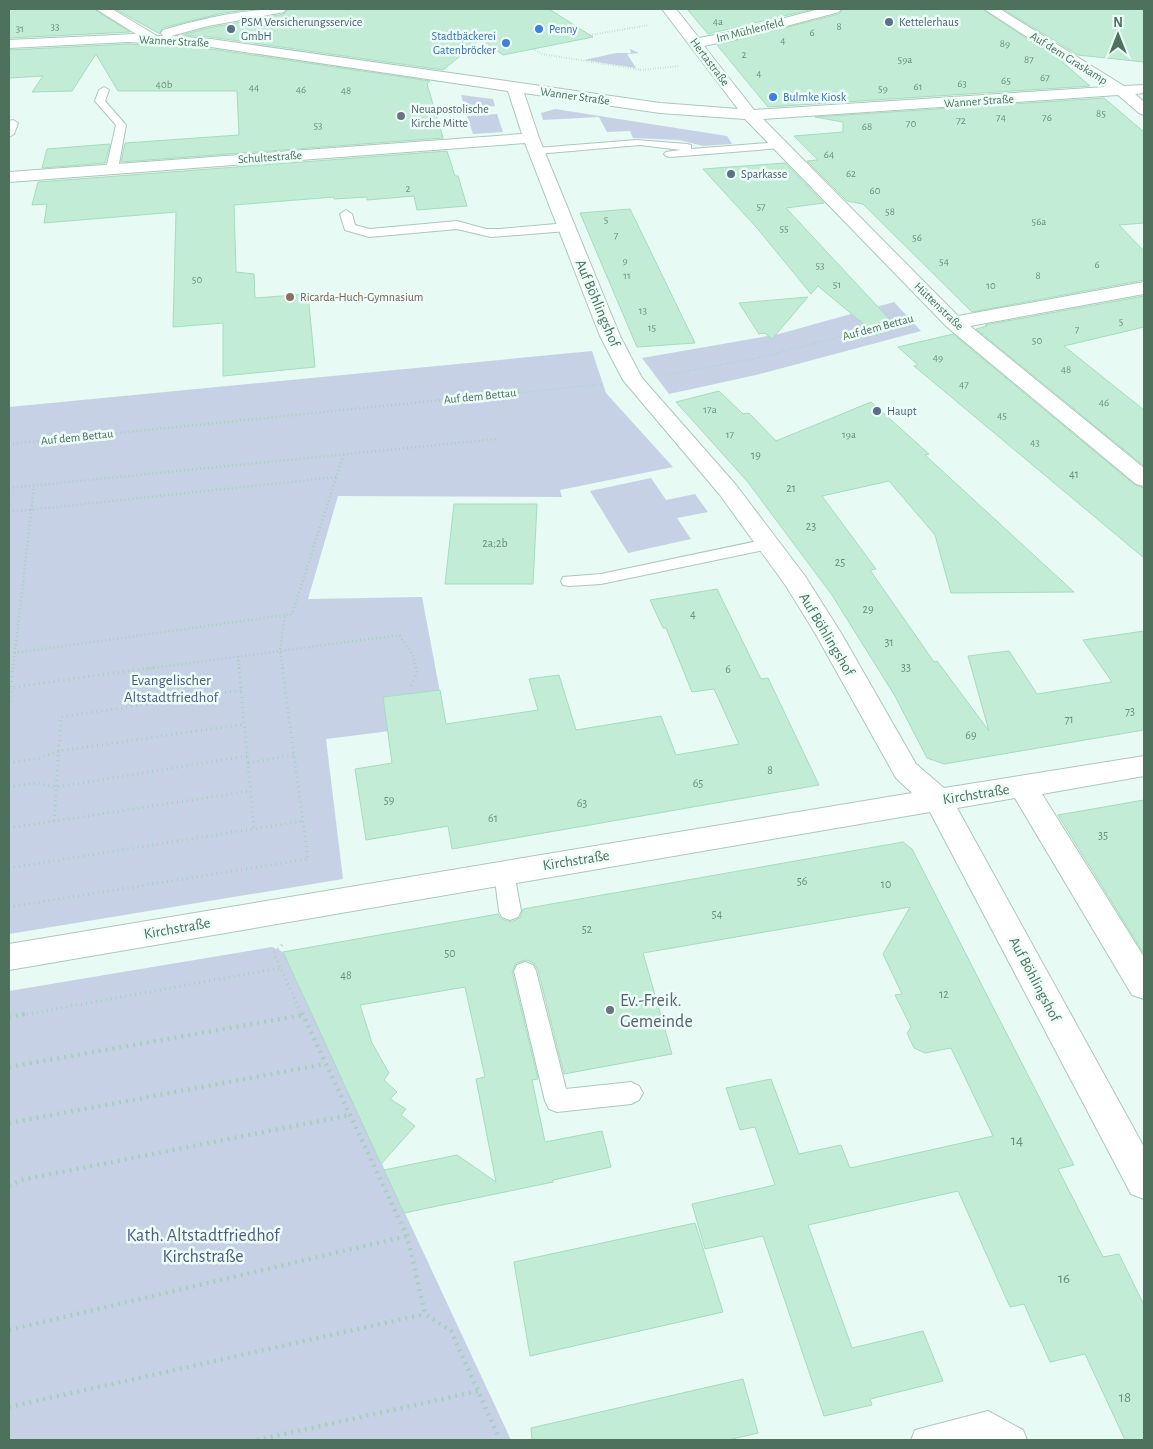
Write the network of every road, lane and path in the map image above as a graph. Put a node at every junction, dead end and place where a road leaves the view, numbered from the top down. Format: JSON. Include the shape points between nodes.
{"nodes":[{"id":1,"x":103,"y":9,"type":"edge"},
{"id":2,"x":279,"y":9,"type":"edge"},
{"id":3,"x":669,"y":9,"type":"edge"},
{"id":4,"x":834,"y":9,"type":"edge"},
{"id":5,"x":991,"y":9,"type":"edge"},
{"id":6,"x":680,"y":22,"type":"junction"},
{"id":7,"x":590,"y":34,"type":"dead end"},
{"id":8,"x":152,"y":38,"type":"junction"},
{"id":9,"x":696,"y":43,"type":"junction"},
{"id":10,"x":9,"y":44,"type":"edge"},
{"id":11,"x":534,"y":49,"type":"dead end"},
{"id":12,"x":685,"y":66,"type":"dead end"},
{"id":13,"x":450,"y":78,"type":"junction"},
{"id":14,"x":514,"y":88,"type":"junction"},
{"id":15,"x":104,"y":90,"type":"dead end"},
{"id":16,"x":1144,"y":90,"type":"edge"},
{"id":17,"x":1122,"y":91,"type":"junction"},
{"id":18,"x":1144,"y":110,"type":"edge"},
{"id":19,"x":750,"y":115,"type":"junction"},
{"id":20,"x":13,"y":123,"type":"dead end"},
{"id":21,"x":9,"y":134,"type":"edge"},
{"id":22,"x":469,"y":142,"type":"junction"},
{"id":23,"x":534,"y":144,"type":"junction"},
{"id":24,"x":781,"y":145,"type":"junction"},
{"id":25,"x":708,"y":151,"type":"junction"},
{"id":26,"x":670,"y":154,"type":"dead end"},
{"id":27,"x":112,"y":169,"type":"junction"},
{"id":28,"x":9,"y":177,"type":"edge"},
{"id":29,"x":346,"y":214,"type":"dead end"},
{"id":30,"x":567,"y":227,"type":"junction"},
{"id":31,"x":1144,"y":288,"type":"edge"},
{"id":32,"x":949,"y":317,"type":"junction"},
{"id":33,"x":633,"y":380,"type":"junction"},
{"id":34,"x":496,"y":440,"type":"dead end"},
{"id":35,"x":9,"y":444,"type":"edge"},
{"id":36,"x":344,"y":453,"type":"junction"},
{"id":37,"x":337,"y":477,"type":"junction"},
{"id":38,"x":1144,"y":479,"type":"edge"},
{"id":39,"x":34,"y":486,"type":"junction"},
{"id":40,"x":9,"y":488,"type":"edge"},
{"id":41,"x":31,"y":510,"type":"junction"},
{"id":42,"x":9,"y":512,"type":"edge"},
{"id":43,"x":767,"y":544,"type":"junction"},
{"id":44,"x":569,"y":581,"type":"dead end"},
{"id":45,"x":285,"y":615,"type":"junction"},
{"id":46,"x":280,"y":650,"type":"junction"},
{"id":47,"x":14,"y":652,"type":"junction"},
{"id":48,"x":238,"y":656,"type":"junction"},
{"id":49,"x":411,"y":686,"type":"dead end"},
{"id":50,"x":9,"y":688,"type":"edge"},
{"id":51,"x":242,"y":690,"type":"junction"},
{"id":52,"x":9,"y":702,"type":"edge"},
{"id":53,"x":245,"y":724,"type":"junction"},
{"id":54,"x":59,"y":751,"type":"junction"},
{"id":55,"x":294,"y":755,"type":"junction"},
{"id":56,"x":247,"y":756,"type":"junction"},
{"id":57,"x":9,"y":763,"type":"edge"},
{"id":58,"x":248,"y":763,"type":"junction"},
{"id":59,"x":1144,"y":766,"type":"edge"},
{"id":60,"x":1022,"y":786,"type":"junction"},
{"id":61,"x":9,"y":787,"type":"edge"},
{"id":62,"x":57,"y":787,"type":"junction"},
{"id":63,"x":250,"y":791,"type":"junction"},
{"id":64,"x":938,"y":800,"type":"junction"},
{"id":65,"x":54,"y":821,"type":"junction"},
{"id":66,"x":303,"y":821,"type":"junction"},
{"id":67,"x":9,"y":828,"type":"edge"},
{"id":68,"x":254,"y":829,"type":"junction"},
{"id":69,"x":9,"y":868,"type":"edge"},
{"id":70,"x":504,"y":872,"type":"junction"},
{"id":71,"x":9,"y":907,"type":"edge"},
{"id":72,"x":510,"y":911,"type":"dead end"},
{"id":73,"x":9,"y":957,"type":"edge"},
{"id":74,"x":524,"y":971,"type":"dead end"},
{"id":75,"x":1144,"y":985,"type":"edge"},
{"id":76,"x":303,"y":1015,"type":"junction"},
{"id":77,"x":9,"y":1017,"type":"edge"},
{"id":78,"x":325,"y":1064,"type":"junction"},
{"id":79,"x":9,"y":1067,"type":"edge"},
{"id":80,"x":632,"y":1093,"type":"dead end"},
{"id":81,"x":350,"y":1115,"type":"junction"},
{"id":82,"x":9,"y":1123,"type":"edge"},
{"id":83,"x":1144,"y":1182,"type":"edge"},
{"id":84,"x":9,"y":1186,"type":"edge"},
{"id":85,"x":407,"y":1236,"type":"junction"},
{"id":86,"x":425,"y":1314,"type":"junction"},
{"id":87,"x":9,"y":1330,"type":"edge"},
{"id":88,"x":478,"y":1392,"type":"junction"},
{"id":89,"x":9,"y":1407,"type":"edge"},
{"id":90,"x":257,"y":1440,"type":"edge"},
{"id":91,"x":500,"y":1440,"type":"edge"},
{"id":92,"x":925,"y":1440,"type":"edge"},
{"id":93,"x":1013,"y":1440,"type":"edge"}],
"edges":[{"from":1,"to":8,"type":"street"},
{"from":2,"to":8,"type":"street","via":[[206,22]]},
{"from":3,"to":6,"type":"street","name":"Hertastraße"},
{"from":4,"to":9,"type":"street","name":"Im Mühlenfeld"},
{"from":5,"to":17,"type":"street","name":"Auf dem Graskamp"},
{"from":6,"to":7,"type":"path"},
{"from":6,"to":9,"type":"street","name":"Hertastraße"},
{"from":8,"to":10,"type":"street","name":"Wanner Straße"},
{"from":8,"to":13,"type":"street","name":"Wanner Straße","via":[[211,43]]},
{"from":9,"to":19,"type":"street","name":"Hertastraße"},
{"from":11,"to":12,"type":"path","via":[[542,54],[642,70]]},
{"from":13,"to":14,"type":"street","name":"Wanner Straße"},
{"from":13,"to":22,"type":"path"},
{"from":14,"to":19,"type":"street","name":"Wanner Straße","via":[[660,108]]},
{"from":14,"to":23,"type":"street","name":"Auf Böhlingshof"},
{"from":15,"to":27,"type":"lane","via":[[100,101],[120,125]]},
{"from":16,"to":17,"type":"street","name":"Wanner Straße"},
{"from":17,"to":18,"type":"street","name":"Auf dem Graskamp"},
{"from":17,"to":19,"type":"street","name":"Wanner Straße"},
{"from":19,"to":24,"type":"street","name":"Hüttenstraße"},
{"from":20,"to":21,"type":"lane"},
{"from":22,"to":23,"type":"street","name":"Schultestraße"},
{"from":22,"to":27,"type":"street","name":"Schultestraße"},
{"from":23,"to":25,"type":"lane","via":[[640,143]]},
{"from":23,"to":30,"type":"street","name":"Auf Böhlingshof"},
{"from":24,"to":25,"type":"lane"},
{"from":24,"to":32,"type":"street","name":"Hüttenstraße"},
{"from":25,"to":26,"type":"lane"},
{"from":27,"to":28,"type":"street","name":"Schultestraße"},
{"from":29,"to":30,"type":"lane","via":[[349,228],[369,233],[457,225],[493,233]]},
{"from":30,"to":33,"type":"street","name":"Auf Böhlingshof","via":[[610,336]]},
{"from":31,"to":32,"type":"street"},
{"from":32,"to":33,"type":"path","name":"Auf dem Bettau","via":[[916,317],[763,357]]},
{"from":32,"to":38,"type":"street","name":"Hüttenstraße"},
{"from":33,"to":35,"type":"path","name":"Auf dem Bettau"},
{"from":33,"to":43,"type":"street","name":"Auf Böhlingshof","via":[[728,490]]},
{"from":34,"to":36,"type":"path"},
{"from":36,"to":37,"type":"path"},
{"from":36,"to":39,"type":"path"},
{"from":37,"to":41,"type":"path"},
{"from":37,"to":45,"type":"path","via":[[292,614]]},
{"from":39,"to":40,"type":"path"},
{"from":39,"to":41,"type":"path"},
{"from":41,"to":42,"type":"path"},
{"from":41,"to":47,"type":"path"},
{"from":43,"to":44,"type":"lane","via":[[601,579]]},
{"from":43,"to":64,"type":"street","name":"Auf Böhlingshof","via":[[828,633],[906,772]]},
{"from":45,"to":46,"type":"path"},
{"from":45,"to":47,"type":"path"},
{"from":46,"to":48,"type":"path"},
{"from":46,"to":49,"type":"path","via":[[398,635],[413,655],[417,673]]},
{"from":46,"to":55,"type":"path"},
{"from":47,"to":50,"type":"path"},
{"from":48,"to":50,"type":"path"},
{"from":48,"to":51,"type":"path"},
{"from":50,"to":52,"type":"path"},
{"from":51,"to":53,"type":"path"},
{"from":51,"to":54,"type":"path","via":[[61,717]]},
{"from":53,"to":54,"type":"path"},
{"from":53,"to":56,"type":"path"},
{"from":54,"to":57,"type":"path"},
{"from":54,"to":62,"type":"path"},
{"from":55,"to":58,"type":"path"},
{"from":55,"to":66,"type":"path"},
{"from":56,"to":58,"type":"path"},
{"from":56,"to":62,"type":"path"},
{"from":58,"to":63,"type":"path"},
{"from":59,"to":60,"type":"street","name":"Kirchstraße"},
{"from":60,"to":64,"type":"street","name":"Kirchstraße"},
{"from":60,"to":75,"type":"street"},
{"from":61,"to":62,"type":"path","via":[[35,783]]},
{"from":62,"to":65,"type":"path"},
{"from":63,"to":65,"type":"path"},
{"from":63,"to":68,"type":"path"},
{"from":64,"to":70,"type":"street","name":"Kirchstraße"},
{"from":64,"to":83,"type":"street","name":"Auf Böhlingshof"},
{"from":65,"to":67,"type":"path"},
{"from":66,"to":68,"type":"path"},
{"from":66,"to":71,"type":"path","via":[[308,859]]},
{"from":68,"to":69,"type":"path"},
{"from":70,"to":72,"type":"lane"},
{"from":70,"to":73,"type":"street","name":"Kirchstraße"},
{"from":74,"to":80,"type":"lane","via":[[556,1101]]},
{"from":76,"to":77,"type":"path","via":[[280,968]]},
{"from":76,"to":78,"type":"path"},
{"from":76,"to":79,"type":"path"},
{"from":78,"to":81,"type":"path"},
{"from":78,"to":82,"type":"path"},
{"from":81,"to":84,"type":"path","via":[[30,1178]]},
{"from":81,"to":85,"type":"path"},
{"from":85,"to":86,"type":"path"},
{"from":85,"to":87,"type":"path"},
{"from":86,"to":88,"type":"path","via":[[450,1331]]},
{"from":86,"to":89,"type":"path"},
{"from":88,"to":90,"type":"path"},
{"from":88,"to":91,"type":"path"},
{"from":92,"to":93,"type":"lane","via":[[988,1425]]}]}
